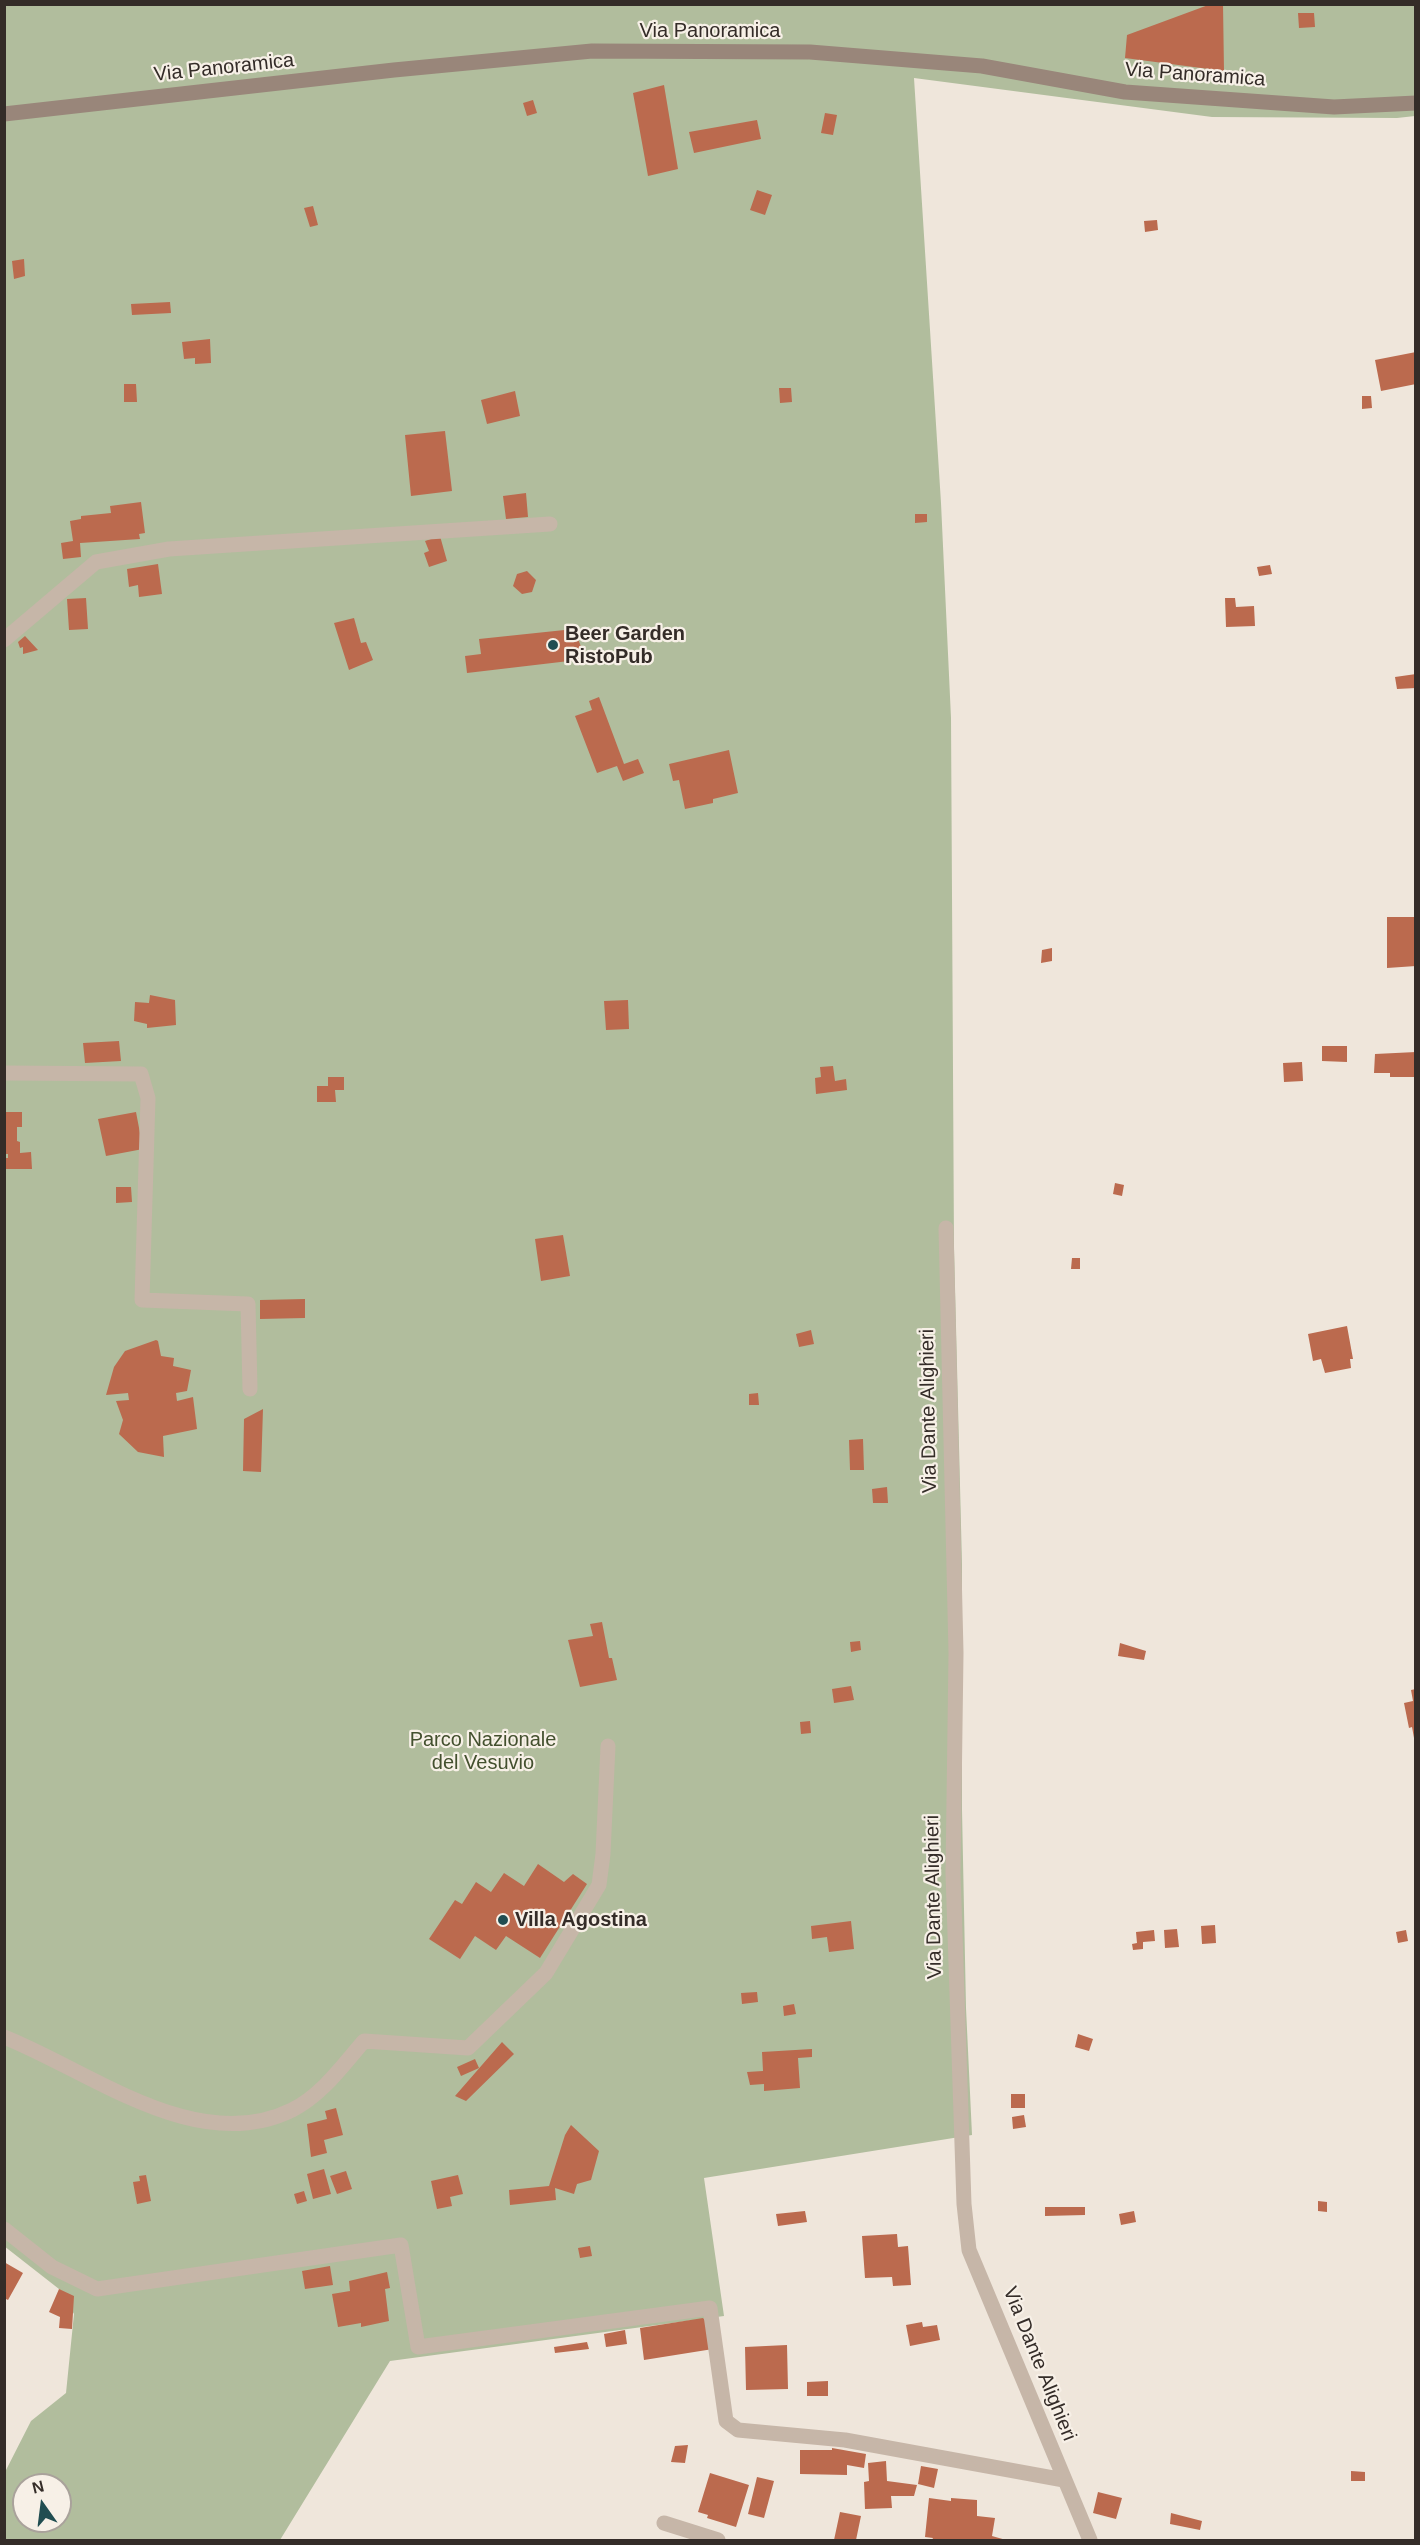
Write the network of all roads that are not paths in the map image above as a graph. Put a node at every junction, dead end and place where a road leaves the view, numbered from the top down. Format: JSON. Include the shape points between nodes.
{"nodes":[{"id":1,"x":1416,"y":103,"type":"edge"},
{"id":2,"x":4,"y":114,"type":"edge"},
{"id":3,"x":550,"y":524,"type":"dead end"},
{"id":4,"x":4,"y":640,"type":"edge"},
{"id":5,"x":4,"y":1073,"type":"edge"},
{"id":6,"x":946,"y":1228,"type":"dead end"},
{"id":7,"x":250,"y":1389,"type":"dead end"},
{"id":8,"x":608,"y":1746,"type":"dead end"},
{"id":9,"x":4,"y":2037,"type":"edge"},
{"id":10,"x":4,"y":2229,"type":"edge"},
{"id":11,"x":1064,"y":2480,"type":"junction"},
{"id":12,"x":664,"y":2523,"type":"dead end"},
{"id":13,"x":718,"y":2541,"type":"edge"},
{"id":14,"x":1090,"y":2541,"type":"edge"}],
"edges":[{"from":1,"to":2,"type":"street","name":"Via Panoramica","via":[[1334,107],[1125,92],[982,66],[810,52],[592,51]]},
{"from":3,"to":4,"type":"street","via":[[170,549],[96,562]]},
{"from":5,"to":7,"type":"street","via":[[141,1074],[148,1098],[142,1300],[248,1304]]},
{"from":6,"to":11,"type":"street","name":"Via Dante Alighieri","via":[[956,1653],[953,1873],[964,2204],[969,2250]]},
{"from":8,"to":9,"type":"street","via":[[599,1885],[546,1973],[468,2048],[364,2041],[328,2083],[294,2109],[241,2124],[151,2108]]},
{"from":10,"to":11,"type":"street","via":[[52,2267],[97,2289],[401,2245],[418,2347],[710,2307],[726,2421],[738,2430],[845,2440]]},
{"from":11,"to":14,"type":"street","name":"Via Dante Alighieri"},
{"from":12,"to":13,"type":"street"}]}
